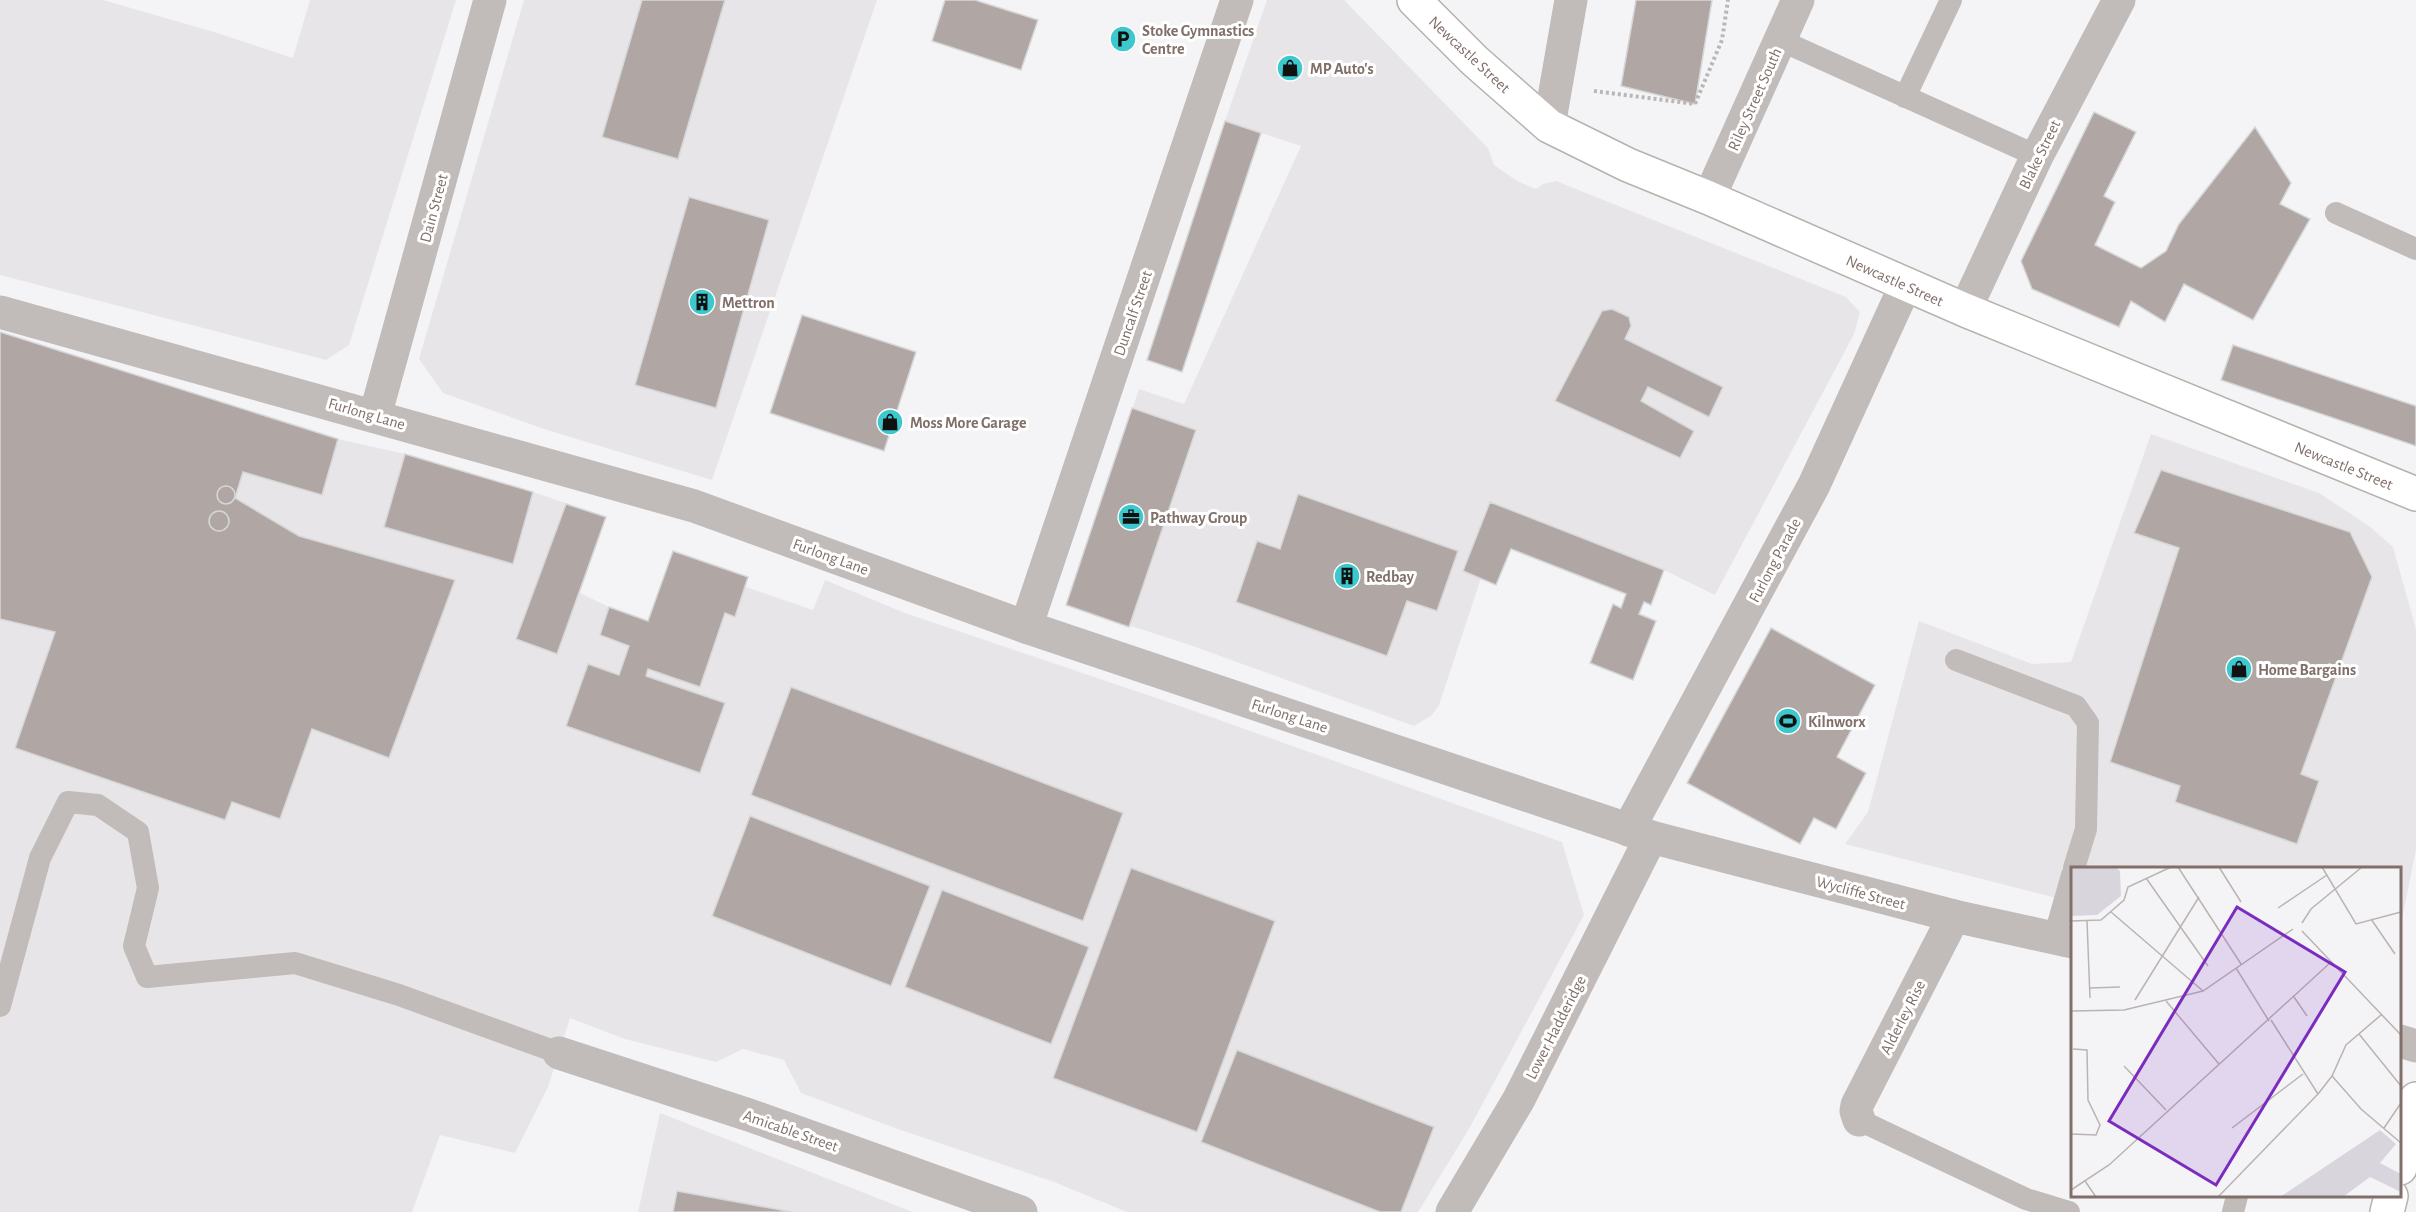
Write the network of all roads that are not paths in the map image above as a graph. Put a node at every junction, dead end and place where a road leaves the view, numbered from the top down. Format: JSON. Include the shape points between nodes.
{"nodes":[{"id":1,"x":490,"y":0,"type":"edge"},
{"id":2,"x":1237,"y":0,"type":"edge"},
{"id":3,"x":1414,"y":0,"type":"edge"},
{"id":4,"x":1571,"y":0,"type":"edge"},
{"id":5,"x":1798,"y":0,"type":"edge"},
{"id":6,"x":1951,"y":0,"type":"edge"},
{"id":7,"x":2119,"y":0,"type":"edge"},
{"id":8,"x":1775,"y":52,"type":"junction"},
{"id":9,"x":1905,"y":97,"type":"junction"},
{"id":10,"x":1549,"y":126,"type":"junction"},
{"id":11,"x":2037,"y":156,"type":"junction"},
{"id":12,"x":1709,"y":198,"type":"junction"},
{"id":13,"x":2336,"y":213,"type":"dead end"},
{"id":14,"x":2416,"y":249,"type":"edge"},
{"id":15,"x":1906,"y":285,"type":"junction"},
{"id":16,"x":1965,"y":310,"type":"junction"},
{"id":17,"x":0,"y":312,"type":"edge"},
{"id":18,"x":375,"y":416,"type":"junction"},
{"id":19,"x":2416,"y":494,"type":"edge"},
{"id":20,"x":1026,"y":627,"type":"junction"},
{"id":21,"x":1956,"y":660,"type":"dead end"},
{"id":22,"x":1639,"y":834,"type":"junction"},
{"id":23,"x":2074,"y":867,"type":"edge"},
{"id":24,"x":2071,"y":888,"type":"edge"},
{"id":25,"x":1954,"y":916,"type":"junction"},
{"id":26,"x":2063,"y":940,"type":"edge"},
{"id":27,"x":0,"y":1006,"type":"edge"},
{"id":28,"x":2401,"y":1041,"type":"edge"},
{"id":29,"x":2416,"y":1046,"type":"edge"},
{"id":30,"x":559,"y":1053,"type":"joint"},
{"id":31,"x":2416,"y":1099,"type":"edge"},
{"id":32,"x":1859,"y":1120,"type":"joint"},
{"id":33,"x":2401,"y":1165,"type":"edge"},
{"id":34,"x":2401,"y":1169,"type":"edge"},
{"id":35,"x":2416,"y":1174,"type":"edge"},
{"id":36,"x":2237,"y":1197,"type":"edge"},
{"id":37,"x":2391,"y":1197,"type":"edge"},
{"id":38,"x":1021,"y":1212,"type":"edge"},
{"id":39,"x":1452,"y":1212,"type":"edge"},
{"id":40,"x":2070,"y":1212,"type":"edge"},
{"id":41,"x":2233,"y":1212,"type":"edge"},
{"id":42,"x":2386,"y":1212,"type":"edge"}],
"edges":[{"from":1,"to":18,"type":"street","name":"Dain Street"},
{"from":2,"to":20,"type":"street","name":"Duncalf Street"},
{"from":3,"to":10,"type":"main road","name":"Newcastle Street"},
{"from":4,"to":10,"type":"street"},
{"from":5,"to":8,"type":"street","name":"Riley Street South"},
{"from":6,"to":9,"type":"lane"},
{"from":7,"to":11,"type":"street","name":"Blake Street"},
{"from":8,"to":9,"type":"lane"},
{"from":8,"to":12,"type":"street","name":"Riley Street South"},
{"from":9,"to":11,"type":"lane"},
{"from":10,"to":12,"type":"main road","name":"Newcastle Street","via":[[1628,165]]},
{"from":11,"to":16,"type":"street","name":"Blake Street"},
{"from":12,"to":15,"type":"main road","name":"Newcastle Street"},
{"from":13,"to":14,"type":"lane"},
{"from":15,"to":16,"type":"main road","name":"Newcastle Street"},
{"from":15,"to":22,"type":"street","name":"Furlong Parade","via":[[1814,485]]},
{"from":16,"to":19,"type":"main road","name":"Newcastle Street"},
{"from":17,"to":18,"type":"street","name":"Furlong Lane"},
{"from":18,"to":20,"type":"street","name":"Furlong Lane","via":[[694,506]]},
{"from":20,"to":22,"type":"street","name":"Furlong Lane"},
{"from":21,"to":23,"type":"lane","via":[[2076,706],[2088,723],[2086,829]]},
{"from":22,"to":25,"type":"street","name":"Wycliffe Street"},
{"from":22,"to":39,"type":"street","name":"Lower Hadderidge","via":[[1519,1099]]},
{"from":24,"to":26,"type":"lane"},
{"from":25,"to":26,"type":"street","name":"Wycliffe Street"},
{"from":25,"to":32,"type":"street","name":"Alderley Rise","via":[[1857,1105]]},
{"from":27,"to":30,"type":"lane","via":[[40,858],[68,802],[98,805],[138,832],[148,888],[134,946],[147,976],[295,963],[399,995]]},
{"from":28,"to":29,"type":"street"},
{"from":30,"to":38,"type":"street","name":"Amicable Street","via":[[760,1119]]},
{"from":31,"to":33,"type":"main road"},
{"from":32,"to":40,"type":"lane","via":[[2026,1199]]},
{"from":34,"to":35,"type":"lane"},
{"from":36,"to":41,"type":"lane"},
{"from":37,"to":42,"type":"main road"}]}
